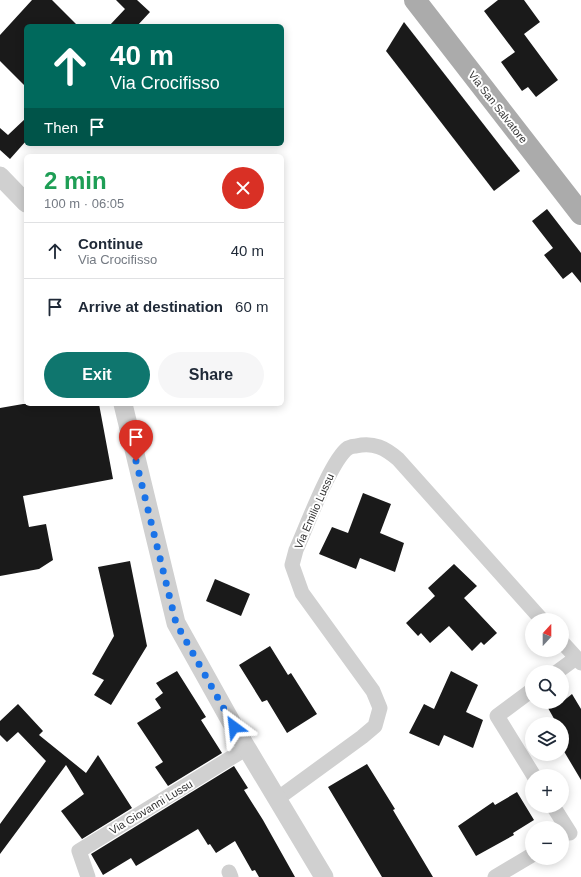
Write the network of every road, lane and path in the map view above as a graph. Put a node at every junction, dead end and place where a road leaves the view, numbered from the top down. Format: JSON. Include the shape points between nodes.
{"nodes":[{"id":1,"x":415,"y":0,"type":"edge"},
{"id":2,"x":0,"y":176,"type":"edge"},
{"id":3,"x":24,"y":201,"type":"edge"},
{"id":4,"x":581,"y":214,"type":"edge"},
{"id":5,"x":123,"y":406,"type":"edge"},
{"id":6,"x":536,"y":613,"type":"edge"},
{"id":7,"x":569,"y":649,"type":"edge"},
{"id":8,"x":579,"y":660,"type":"edge"},
{"id":9,"x":569,"y":665,"type":"edge"},
{"id":10,"x":525,"y":695,"type":"edge"},
{"id":11,"x":247,"y":748,"type":"junction"},
{"id":12,"x":530,"y":769,"type":"edge"},
{"id":13,"x":277,"y":799,"type":"junction"},
{"id":14,"x":558,"y":813,"type":"edge"},
{"id":15,"x":571,"y":832,"type":"edge"},
{"id":16,"x":525,"y":859,"type":"edge"},
{"id":17,"x":88,"y":877,"type":"edge"},
{"id":18,"x":324,"y":877,"type":"edge"},
{"id":19,"x":495,"y":877,"type":"edge"}],
"edges":[{"from":1,"to":4,"type":"main road","name":"Via San Salvatore"},
{"from":2,"to":3,"type":"street"},
{"from":5,"to":11,"type":"street","via":[[176,623]]},
{"from":6,"to":13,"type":"street","name":"Via Emilio Lussu","via":[[398,459],[386,449],[374,444],[348,448],[335,461],[296,550],[292,565],[302,593],[373,691],[380,708],[375,726]]},
{"from":7,"to":8,"type":"street"},
{"from":8,"to":9,"type":"street"},
{"from":10,"to":12,"type":"street","via":[[497,716]]},
{"from":11,"to":13,"type":"street"},
{"from":11,"to":17,"type":"street","name":"Via Giovanni Lussu","via":[[79,851]]},
{"from":13,"to":18,"type":"street"},
{"from":14,"to":15,"type":"street"},
{"from":16,"to":19,"type":"street"}]}
